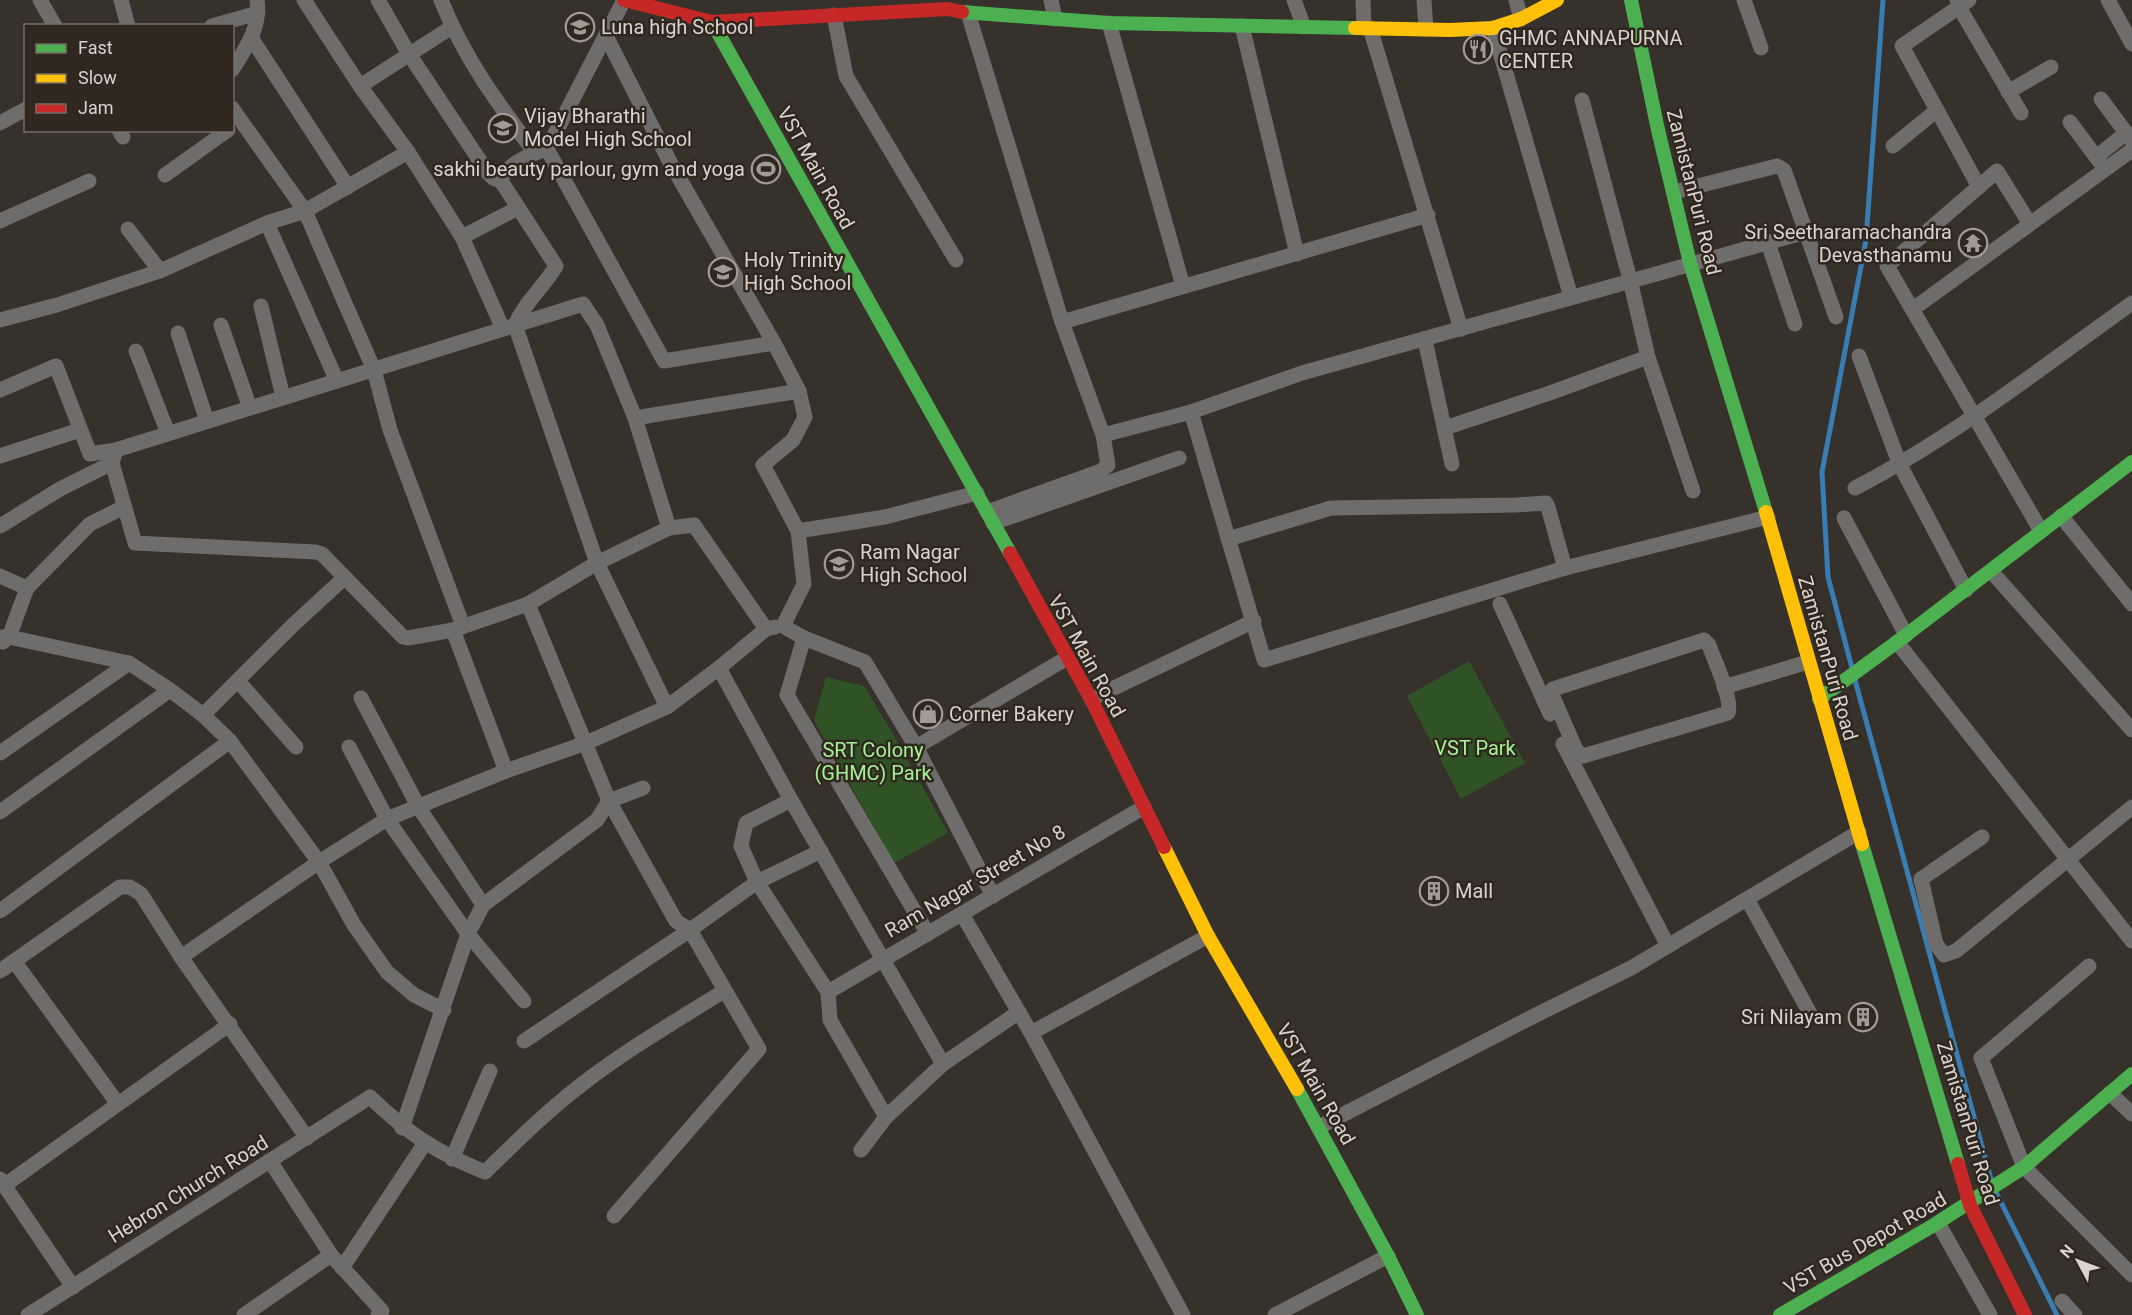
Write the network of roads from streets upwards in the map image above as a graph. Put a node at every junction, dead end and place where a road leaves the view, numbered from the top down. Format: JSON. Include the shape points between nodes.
{"nodes":[{"id":1,"x":40,"y":0,"type":"edge"},
{"id":2,"x":121,"y":0,"type":"edge"},
{"id":3,"x":304,"y":0,"type":"edge"},
{"id":4,"x":378,"y":0,"type":"edge"},
{"id":5,"x":441,"y":0,"type":"edge"},
{"id":6,"x":629,"y":0,"type":"edge"},
{"id":7,"x":1051,"y":0,"type":"edge"},
{"id":8,"x":1294,"y":0,"type":"edge"},
{"id":9,"x":1363,"y":0,"type":"edge"},
{"id":10,"x":1424,"y":0,"type":"edge"},
{"id":11,"x":1516,"y":0,"type":"edge"},
{"id":12,"x":1557,"y":0,"type":"edge"},
{"id":13,"x":1631,"y":0,"type":"edge"},
{"id":14,"x":1744,"y":0,"type":"edge"},
{"id":15,"x":2108,"y":0,"type":"edge"},
{"id":16,"x":1962,"y":2,"type":"edge"},
{"id":17,"x":946,"y":4,"type":"edge"},
{"id":18,"x":257,"y":6,"type":"edge"},
{"id":19,"x":968,"y":14,"type":"junction"},
{"id":20,"x":834,"y":15,"type":"junction"},
{"id":21,"x":1055,"y":19,"type":"junction"},
{"id":22,"x":1521,"y":19,"type":"junction"},
{"id":23,"x":712,"y":22,"type":"junction"},
{"id":24,"x":1109,"y":22,"type":"junction"},
{"id":25,"x":54,"y":24,"type":"edge"},
{"id":26,"x":127,"y":24,"type":"edge"},
{"id":27,"x":216,"y":24,"type":"edge"},
{"id":28,"x":1242,"y":26,"type":"junction"},
{"id":29,"x":452,"y":27,"type":"junction"},
{"id":30,"x":1304,"y":27,"type":"junction"},
{"id":31,"x":1367,"y":28,"type":"junction"},
{"id":32,"x":1493,"y":28,"type":"junction"},
{"id":33,"x":1426,"y":29,"type":"junction"},
{"id":34,"x":606,"y":36,"type":"junction"},
{"id":35,"x":252,"y":39,"type":"junction"},
{"id":36,"x":2132,"y":44,"type":"edge"},
{"id":37,"x":1761,"y":48,"type":"dead end"},
{"id":38,"x":409,"y":54,"type":"junction"},
{"id":39,"x":234,"y":67,"type":"edge"},
{"id":40,"x":2051,"y":67,"type":"dead end"},
{"id":41,"x":360,"y":86,"type":"junction"},
{"id":42,"x":2008,"y":92,"type":"junction"},
{"id":43,"x":2101,"y":99,"type":"dead end"},
{"id":44,"x":1582,"y":100,"type":"dead end"},
{"id":45,"x":24,"y":110,"type":"edge"},
{"id":46,"x":1937,"y":110,"type":"junction"},
{"id":47,"x":2021,"y":113,"type":"dead end"},
{"id":48,"x":2070,"y":122,"type":"dead end"},
{"id":49,"x":0,"y":123,"type":"edge"},
{"id":50,"x":237,"y":124,"type":"edge"},
{"id":51,"x":225,"y":132,"type":"edge"},
{"id":52,"x":2129,"y":137,"type":"edge"},
{"id":53,"x":1893,"y":146,"type":"dead end"},
{"id":54,"x":2132,"y":150,"type":"edge"},
{"id":55,"x":541,"y":151,"type":"junction"},
{"id":56,"x":408,"y":152,"type":"junction"},
{"id":57,"x":2096,"y":157,"type":"junction"},
{"id":58,"x":2105,"y":169,"type":"junction"},
{"id":59,"x":165,"y":175,"type":"dead end"},
{"id":60,"x":89,"y":181,"type":"dead end"},
{"id":61,"x":501,"y":181,"type":"junction"},
{"id":62,"x":348,"y":187,"type":"junction"},
{"id":63,"x":1979,"y":187,"type":"junction"},
{"id":64,"x":1674,"y":192,"type":"junction"},
{"id":65,"x":518,"y":208,"type":"junction"},
{"id":66,"x":305,"y":211,"type":"junction"},
{"id":67,"x":1428,"y":215,"type":"junction"},
{"id":68,"x":0,"y":221,"type":"edge"},
{"id":69,"x":267,"y":223,"type":"junction"},
{"id":70,"x":2030,"y":224,"type":"junction"},
{"id":71,"x":128,"y":229,"type":"dead end"},
{"id":72,"x":1806,"y":232,"type":"junction"},
{"id":73,"x":462,"y":237,"type":"junction"},
{"id":74,"x":1768,"y":243,"type":"junction"},
{"id":75,"x":1296,"y":254,"type":"junction"},
{"id":76,"x":956,"y":260,"type":"dead end"},
{"id":77,"x":1690,"y":263,"type":"junction"},
{"id":78,"x":160,"y":271,"type":"junction"},
{"id":79,"x":1630,"y":280,"type":"junction"},
{"id":80,"x":1183,"y":286,"type":"junction"},
{"id":81,"x":1571,"y":297,"type":"junction"},
{"id":82,"x":2132,"y":303,"type":"edge"},
{"id":83,"x":261,"y":306,"type":"dead end"},
{"id":84,"x":1913,"y":309,"type":"junction"},
{"id":85,"x":1836,"y":317,"type":"dead end"},
{"id":86,"x":0,"y":320,"type":"edge"},
{"id":87,"x":1062,"y":322,"type":"junction"},
{"id":88,"x":221,"y":324,"type":"dead end"},
{"id":89,"x":1795,"y":324,"type":"dead end"},
{"id":90,"x":509,"y":327,"type":"junction"},
{"id":91,"x":1461,"y":329,"type":"junction"},
{"id":92,"x":178,"y":333,"type":"dead end"},
{"id":93,"x":1425,"y":340,"type":"junction"},
{"id":94,"x":774,"y":343,"type":"junction"},
{"id":95,"x":136,"y":351,"type":"dead end"},
{"id":96,"x":1859,"y":356,"type":"dead end"},
{"id":97,"x":1648,"y":357,"type":"junction"},
{"id":98,"x":374,"y":370,"type":"junction"},
{"id":99,"x":337,"y":381,"type":"junction"},
{"id":100,"x":0,"y":390,"type":"edge"},
{"id":101,"x":799,"y":391,"type":"junction"},
{"id":102,"x":283,"y":397,"type":"junction"},
{"id":103,"x":250,"y":408,"type":"junction"},
{"id":104,"x":1191,"y":412,"type":"junction"},
{"id":105,"x":1974,"y":417,"type":"junction"},
{"id":106,"x":635,"y":418,"type":"junction"},
{"id":107,"x":207,"y":421,"type":"junction"},
{"id":108,"x":1445,"y":428,"type":"junction"},
{"id":109,"x":80,"y":430,"type":"junction"},
{"id":110,"x":168,"y":433,"type":"junction"},
{"id":111,"x":1103,"y":435,"type":"junction"},
{"id":112,"x":0,"y":456,"type":"edge"},
{"id":113,"x":114,"y":456,"type":"junction"},
{"id":114,"x":1179,"y":458,"type":"dead end"},
{"id":115,"x":2132,"y":462,"type":"edge"},
{"id":116,"x":1452,"y":464,"type":"dead end"},
{"id":117,"x":1900,"y":465,"type":"junction"},
{"id":118,"x":1855,"y":488,"type":"dead end"},
{"id":119,"x":1693,"y":491,"type":"dead end"},
{"id":120,"x":977,"y":493,"type":"junction"},
{"id":121,"x":124,"y":507,"type":"junction"},
{"id":122,"x":2061,"y":516,"type":"junction"},
{"id":123,"x":990,"y":517,"type":"junction"},
{"id":124,"x":1768,"y":517,"type":"junction"},
{"id":125,"x":1844,"y":518,"type":"dead end"},
{"id":126,"x":0,"y":526,"type":"edge"},
{"id":127,"x":669,"y":528,"type":"junction"},
{"id":128,"x":798,"y":531,"type":"junction"},
{"id":129,"x":2041,"y":531,"type":"junction"},
{"id":130,"x":1228,"y":539,"type":"junction"},
{"id":131,"x":597,"y":563,"type":"junction"},
{"id":132,"x":1565,"y":568,"type":"junction"},
{"id":133,"x":1991,"y":571,"type":"junction"},
{"id":134,"x":0,"y":576,"type":"edge"},
{"id":135,"x":344,"y":578,"type":"junction"},
{"id":136,"x":27,"y":588,"type":"junction"},
{"id":137,"x":1966,"y":590,"type":"junction"},
{"id":138,"x":528,"y":604,"type":"junction"},
{"id":139,"x":1500,"y":604,"type":"dead end"},
{"id":140,"x":2132,"y":604,"type":"edge"},
{"id":141,"x":1254,"y":621,"type":"junction"},
{"id":142,"x":783,"y":626,"type":"junction"},
{"id":143,"x":458,"y":628,"type":"junction"},
{"id":144,"x":766,"y":629,"type":"junction"},
{"id":145,"x":804,"y":638,"type":"junction"},
{"id":146,"x":1902,"y":639,"type":"junction"},
{"id":147,"x":3,"y":640,"type":"edge"},
{"id":148,"x":1067,"y":658,"type":"junction"},
{"id":149,"x":1808,"y":662,"type":"junction"},
{"id":150,"x":129,"y":663,"type":"junction"},
{"id":151,"x":719,"y":668,"type":"junction"},
{"id":152,"x":238,"y":681,"type":"junction"},
{"id":153,"x":1724,"y":687,"type":"junction"},
{"id":154,"x":170,"y":690,"type":"junction"},
{"id":155,"x":361,"y":698,"type":"dead end"},
{"id":156,"x":1090,"y":699,"type":"junction"},
{"id":157,"x":1819,"y":699,"type":"junction"},
{"id":158,"x":667,"y":707,"type":"junction"},
{"id":159,"x":203,"y":715,"type":"junction"},
{"id":160,"x":2132,"y":730,"type":"edge"},
{"id":161,"x":230,"y":741,"type":"junction"},
{"id":162,"x":586,"y":743,"type":"junction"},
{"id":163,"x":297,"y":747,"type":"dead end"},
{"id":164,"x":349,"y":747,"type":"dead end"},
{"id":165,"x":916,"y":747,"type":"junction"},
{"id":166,"x":0,"y":753,"type":"edge"},
{"id":167,"x":506,"y":771,"type":"junction"},
{"id":168,"x":643,"y":788,"type":"dead end"},
{"id":169,"x":791,"y":800,"type":"junction"},
{"id":170,"x":609,"y":801,"type":"junction"},
{"id":171,"x":418,"y":806,"type":"junction"},
{"id":172,"x":1144,"y":807,"type":"junction"},
{"id":173,"x":2132,"y":807,"type":"edge"},
{"id":174,"x":0,"y":812,"type":"edge"},
{"id":175,"x":387,"y":819,"type":"junction"},
{"id":176,"x":1859,"y":832,"type":"junction"},
{"id":177,"x":1982,"y":837,"type":"dead end"},
{"id":178,"x":821,"y":851,"type":"junction"},
{"id":179,"x":2069,"y":859,"type":"junction"},
{"id":180,"x":319,"y":862,"type":"junction"},
{"id":181,"x":757,"y":882,"type":"junction"},
{"id":182,"x":993,"y":896,"type":"junction"},
{"id":183,"x":1749,"y":902,"type":"junction"},
{"id":184,"x":483,"y":905,"type":"junction"},
{"id":185,"x":0,"y":911,"type":"edge"},
{"id":186,"x":962,"y":914,"type":"junction"},
{"id":187,"x":690,"y":930,"type":"junction"},
{"id":188,"x":468,"y":934,"type":"junction"},
{"id":189,"x":928,"y":934,"type":"junction"},
{"id":190,"x":1208,"y":936,"type":"junction"},
{"id":191,"x":2132,"y":941,"type":"edge"},
{"id":192,"x":1668,"y":946,"type":"junction"},
{"id":193,"x":182,"y":957,"type":"junction"},
{"id":194,"x":883,"y":960,"type":"junction"},
{"id":195,"x":14,"y":961,"type":"junction"},
{"id":196,"x":2089,"y":966,"type":"dead end"},
{"id":197,"x":0,"y":971,"type":"edge"},
{"id":198,"x":724,"y":991,"type":"junction"},
{"id":199,"x":828,"y":992,"type":"junction"},
{"id":200,"x":524,"y":1001,"type":"dead end"},
{"id":201,"x":444,"y":1010,"type":"junction"},
{"id":202,"x":1019,"y":1012,"type":"junction"},
{"id":203,"x":1811,"y":1015,"type":"dead end"},
{"id":204,"x":230,"y":1024,"type":"junction"},
{"id":205,"x":1031,"y":1033,"type":"junction"},
{"id":206,"x":524,"y":1041,"type":"dead end"},
{"id":207,"x":943,"y":1064,"type":"junction"},
{"id":208,"x":490,"y":1071,"type":"dead end"},
{"id":209,"x":2132,"y":1074,"type":"edge"},
{"id":210,"x":2110,"y":1093,"type":"junction"},
{"id":211,"x":118,"y":1104,"type":"junction"},
{"id":212,"x":2132,"y":1114,"type":"edge"},
{"id":213,"x":886,"y":1117,"type":"junction"},
{"id":214,"x":402,"y":1128,"type":"junction"},
{"id":215,"x":1319,"y":1128,"type":"junction"},
{"id":216,"x":307,"y":1138,"type":"junction"},
{"id":217,"x":425,"y":1143,"type":"junction"},
{"id":218,"x":861,"y":1150,"type":"dead end"},
{"id":219,"x":452,"y":1159,"type":"junction"},
{"id":220,"x":270,"y":1161,"type":"junction"},
{"id":221,"x":2024,"y":1167,"type":"junction"},
{"id":222,"x":2,"y":1182,"type":"edge"},
{"id":223,"x":1975,"y":1201,"type":"junction"},
{"id":224,"x":614,"y":1216,"type":"dead end"},
{"id":225,"x":1938,"y":1223,"type":"junction"},
{"id":226,"x":331,"y":1255,"type":"junction"},
{"id":227,"x":1388,"y":1256,"type":"junction"},
{"id":228,"x":342,"y":1268,"type":"junction"},
{"id":229,"x":2132,"y":1275,"type":"edge"},
{"id":230,"x":73,"y":1287,"type":"junction"},
{"id":231,"x":2062,"y":1301,"type":"dead end"},
{"id":232,"x":38,"y":1312,"type":"edge"},
{"id":233,"x":244,"y":1315,"type":"edge"},
{"id":234,"x":378,"y":1315,"type":"edge"},
{"id":235,"x":1184,"y":1315,"type":"edge"},
{"id":236,"x":1275,"y":1315,"type":"edge"},
{"id":237,"x":1417,"y":1315,"type":"edge"},
{"id":238,"x":1780,"y":1315,"type":"edge"},
{"id":239,"x":1990,"y":1315,"type":"edge"},
{"id":240,"x":2025,"y":1315,"type":"edge"},
{"id":241,"x":2075,"y":1315,"type":"edge"}],
"edges":[{"from":1,"to":25,"type":"street"},
{"from":2,"to":26,"type":"street"},
{"from":3,"to":41,"type":"street"},
{"from":4,"to":38,"type":"street"},
{"from":5,"to":29,"type":"street"},
{"from":6,"to":23,"type":"street"},
{"from":6,"to":34,"type":"street"},
{"from":7,"to":21,"type":"street"},
{"from":8,"to":30,"type":"street"},
{"from":9,"to":31,"type":"street"},
{"from":10,"to":33,"type":"street"},
{"from":11,"to":22,"type":"street"},
{"from":12,"to":22,"type":"street"},
{"from":13,"to":64,"type":"street","name":"ZamistanPuri Road"},
{"from":14,"to":37,"type":"street"},
{"from":15,"to":36,"type":"street"},
{"from":16,"to":42,"type":"street"},
{"from":16,"to":46,"type":"street","via":[[1902,46]]},
{"from":17,"to":19,"type":"street"},
{"from":17,"to":20,"type":"street"},
{"from":18,"to":27,"type":"street"},
{"from":18,"to":35,"type":"street"},
{"from":19,"to":21,"type":"street"},
{"from":19,"to":87,"type":"street"},
{"from":20,"to":23,"type":"street"},
{"from":20,"to":76,"type":"street","via":[[846,76]]},
{"from":21,"to":24,"type":"street"},
{"from":22,"to":32,"type":"street"},
{"from":23,"to":120,"type":"street","name":"VST Main Road"},
{"from":24,"to":28,"type":"street"},
{"from":24,"to":80,"type":"street"},
{"from":28,"to":30,"type":"street"},
{"from":28,"to":75,"type":"street"},
{"from":29,"to":38,"type":"street"},
{"from":29,"to":55,"type":"street","via":[[486,88]]},
{"from":30,"to":31,"type":"street"},
{"from":31,"to":33,"type":"street"},
{"from":31,"to":67,"type":"street"},
{"from":32,"to":33,"type":"street"},
{"from":32,"to":81,"type":"street"},
{"from":34,"to":55,"type":"street"},
{"from":34,"to":94,"type":"street","via":[[671,165]]},
{"from":35,"to":39,"type":"street"},
{"from":35,"to":62,"type":"street"},
{"from":38,"to":41,"type":"street"},
{"from":38,"to":61,"type":"street","via":[[488,173]]},
{"from":40,"to":42,"type":"street"},
{"from":41,"to":56,"type":"street"},
{"from":42,"to":47,"type":"street"},
{"from":43,"to":52,"type":"street"},
{"from":44,"to":79,"type":"street"},
{"from":45,"to":49,"type":"street"},
{"from":46,"to":53,"type":"street"},
{"from":46,"to":63,"type":"street"},
{"from":48,"to":57,"type":"street"},
{"from":50,"to":66,"type":"street"},
{"from":51,"to":59,"type":"street"},
{"from":52,"to":57,"type":"street"},
{"from":54,"to":58,"type":"street"},
{"from":55,"to":61,"type":"street","via":[[506,170]]},
{"from":55,"to":94,"type":"street","via":[[664,361]]},
{"from":56,"to":62,"type":"street"},
{"from":56,"to":73,"type":"street"},
{"from":57,"to":58,"type":"street"},
{"from":58,"to":70,"type":"street"},
{"from":60,"to":68,"type":"street"},
{"from":61,"to":65,"type":"street"},
{"from":62,"to":66,"type":"street"},
{"from":63,"to":70,"type":"street","via":[[1997,171]]},
{"from":63,"to":84,"type":"street","via":[[1887,266]]},
{"from":64,"to":72,"type":"street","via":[[1777,166],[1784,170]]},
{"from":64,"to":77,"type":"street","name":"ZamistanPuri Road"},
{"from":65,"to":73,"type":"street"},
{"from":65,"to":90,"type":"street","via":[[556,266]]},
{"from":66,"to":69,"type":"street"},
{"from":66,"to":98,"type":"street"},
{"from":67,"to":75,"type":"street"},
{"from":67,"to":91,"type":"street"},
{"from":69,"to":78,"type":"street"},
{"from":69,"to":99,"type":"street"},
{"from":70,"to":84,"type":"street"},
{"from":71,"to":78,"type":"street"},
{"from":72,"to":74,"type":"street"},
{"from":72,"to":85,"type":"street"},
{"from":73,"to":90,"type":"street"},
{"from":74,"to":77,"type":"street"},
{"from":74,"to":89,"type":"street"},
{"from":75,"to":80,"type":"street"},
{"from":77,"to":79,"type":"street"},
{"from":77,"to":124,"type":"street","name":"ZamistanPuri Road"},
{"from":78,"to":86,"type":"street"},
{"from":79,"to":81,"type":"street"},
{"from":79,"to":97,"type":"street"},
{"from":80,"to":87,"type":"street"},
{"from":81,"to":91,"type":"street"},
{"from":82,"to":105,"type":"street"},
{"from":83,"to":102,"type":"street"},
{"from":84,"to":105,"type":"street"},
{"from":87,"to":111,"type":"street"},
{"from":88,"to":103,"type":"street"},
{"from":90,"to":98,"type":"street"},
{"from":90,"to":106,"type":"street","via":[[583,304],[597,325]]},
{"from":90,"to":131,"type":"street"},
{"from":91,"to":93,"type":"street"},
{"from":92,"to":107,"type":"street"},
{"from":93,"to":104,"type":"street","via":[[1302,373]]},
{"from":93,"to":108,"type":"street"},
{"from":94,"to":101,"type":"street"},
{"from":95,"to":110,"type":"street"},
{"from":96,"to":117,"type":"street"},
{"from":97,"to":108,"type":"street"},
{"from":97,"to":119,"type":"street"},
{"from":98,"to":99,"type":"street"},
{"from":98,"to":143,"type":"street","via":[[390,430]]},
{"from":99,"to":102,"type":"street"},
{"from":100,"to":109,"type":"street","via":[[56,366]]},
{"from":101,"to":106,"type":"street"},
{"from":101,"to":128,"type":"street","via":[[805,417],[793,440],[763,465]]},
{"from":102,"to":103,"type":"street"},
{"from":103,"to":107,"type":"street"},
{"from":104,"to":111,"type":"street"},
{"from":104,"to":130,"type":"street"},
{"from":105,"to":117,"type":"street"},
{"from":105,"to":129,"type":"street"},
{"from":106,"to":127,"type":"street"},
{"from":107,"to":110,"type":"street"},
{"from":108,"to":116,"type":"street"},
{"from":109,"to":112,"type":"street"},
{"from":109,"to":113,"type":"street","via":[[90,454]]},
{"from":110,"to":113,"type":"street"},
{"from":111,"to":123,"type":"street","via":[[1108,465],[1101,471]]},
{"from":113,"to":121,"type":"street"},
{"from":113,"to":126,"type":"street"},
{"from":114,"to":123,"type":"street"},
{"from":115,"to":122,"type":"street"},
{"from":117,"to":118,"type":"street"},
{"from":117,"to":137,"type":"street"},
{"from":120,"to":123,"type":"street","name":"VST Main Road"},
{"from":120,"to":128,"type":"street","via":[[885,517]]},
{"from":121,"to":135,"type":"street","via":[[133,540],[138,544],[316,552]]},
{"from":121,"to":136,"type":"street","via":[[90,524]]},
{"from":122,"to":129,"type":"street"},
{"from":122,"to":140,"type":"street"},
{"from":123,"to":148,"type":"street","name":"VST Main Road"},
{"from":124,"to":132,"type":"street"},
{"from":124,"to":149,"type":"street","name":"ZamistanPuri Road"},
{"from":125,"to":146,"type":"street"},
{"from":127,"to":131,"type":"street"},
{"from":127,"to":144,"type":"street","via":[[694,525]]},
{"from":128,"to":142,"type":"street","via":[[804,584]]},
{"from":129,"to":133,"type":"street"},
{"from":130,"to":132,"type":"street","via":[[1331,508],[1542,502],[1548,507]]},
{"from":130,"to":141,"type":"street"},
{"from":131,"to":138,"type":"street"},
{"from":131,"to":158,"type":"street"},
{"from":132,"to":141,"type":"street","via":[[1266,660],[1262,658]]},
{"from":133,"to":137,"type":"street"},
{"from":133,"to":160,"type":"street"},
{"from":134,"to":136,"type":"street"},
{"from":135,"to":143,"type":"street","via":[[403,637]]},
{"from":135,"to":152,"type":"street"},
{"from":136,"to":147,"type":"street"},
{"from":137,"to":146,"type":"street"},
{"from":138,"to":143,"type":"street"},
{"from":138,"to":162,"type":"street"},
{"from":139,"to":192,"type":"street","via":[[1566,748]]},
{"from":141,"to":156,"type":"street"},
{"from":142,"to":144,"type":"street"},
{"from":142,"to":145,"type":"street"},
{"from":143,"to":167,"type":"street"},
{"from":144,"to":151,"type":"street"},
{"from":145,"to":165,"type":"street","via":[[865,662]]},
{"from":145,"to":189,"type":"street","via":[[787,695]]},
{"from":146,"to":157,"type":"street"},
{"from":146,"to":179,"type":"street"},
{"from":147,"to":150,"type":"street"},
{"from":148,"to":156,"type":"street","name":"VST Main Road"},
{"from":148,"to":165,"type":"street"},
{"from":149,"to":153,"type":"street"},
{"from":149,"to":157,"type":"street","name":"ZamistanPuri Road"},
{"from":150,"to":154,"type":"street"},
{"from":150,"to":166,"type":"street"},
{"from":151,"to":158,"type":"street"},
{"from":151,"to":169,"type":"street"},
{"from":152,"to":159,"type":"street"},
{"from":152,"to":163,"type":"street"},
{"from":153,"to":153,"type":"street","via":[[1728,713],[1583,756],[1576,750],[1552,689],[1704,640]]},
{"from":154,"to":159,"type":"street"},
{"from":154,"to":174,"type":"street"},
{"from":155,"to":171,"type":"street"},
{"from":156,"to":172,"type":"street","name":"VST Main Road"},
{"from":157,"to":176,"type":"street","name":"ZamistanPuri Road"},
{"from":158,"to":162,"type":"street"},
{"from":159,"to":161,"type":"street"},
{"from":161,"to":180,"type":"street"},
{"from":161,"to":185,"type":"street"},
{"from":162,"to":167,"type":"street"},
{"from":162,"to":170,"type":"street"},
{"from":164,"to":175,"type":"street"},
{"from":165,"to":182,"type":"street"},
{"from":167,"to":171,"type":"street"},
{"from":168,"to":170,"type":"street"},
{"from":169,"to":178,"type":"street"},
{"from":169,"to":181,"type":"street","via":[[746,823],[741,846]]},
{"from":170,"to":184,"type":"street","via":[[597,820]]},
{"from":170,"to":187,"type":"street","via":[[676,921]]},
{"from":171,"to":175,"type":"street"},
{"from":171,"to":184,"type":"street"},
{"from":172,"to":182,"type":"street","name":"Ram Nagar Street No 8"},
{"from":172,"to":190,"type":"street","name":"VST Main Road"},
{"from":173,"to":179,"type":"street"},
{"from":175,"to":180,"type":"street"},
{"from":175,"to":188,"type":"street"},
{"from":176,"to":183,"type":"street"},
{"from":176,"to":223,"type":"street","name":"ZamistanPuri Road"},
{"from":177,"to":179,"type":"street","via":[[1921,879],[1936,944],[1944,955],[1956,951]]},
{"from":178,"to":181,"type":"street"},
{"from":178,"to":194,"type":"street"},
{"from":179,"to":191,"type":"street"},
{"from":180,"to":193,"type":"street"},
{"from":180,"to":201,"type":"street","via":[[354,925],[387,972],[414,994]]},
{"from":181,"to":187,"type":"street"},
{"from":181,"to":199,"type":"street"},
{"from":182,"to":186,"type":"street","name":"Ram Nagar Street No 8"},
{"from":183,"to":192,"type":"street"},
{"from":183,"to":203,"type":"street"},
{"from":184,"to":188,"type":"street"},
{"from":186,"to":189,"type":"street","name":"Ram Nagar Street No 8"},
{"from":186,"to":202,"type":"street"},
{"from":187,"to":198,"type":"street"},
{"from":187,"to":206,"type":"street"},
{"from":188,"to":200,"type":"street"},
{"from":188,"to":201,"type":"street"},
{"from":189,"to":194,"type":"street","name":"Ram Nagar Street No 8"},
{"from":190,"to":205,"type":"street"},
{"from":190,"to":215,"type":"street","name":"VST Main Road"},
{"from":192,"to":215,"type":"street"},
{"from":193,"to":195,"type":"street","via":[[141,894],[130,887],[120,887]]},
{"from":193,"to":204,"type":"street"},
{"from":194,"to":199,"type":"street","name":"Ram Nagar Street No 8"},
{"from":194,"to":207,"type":"street"},
{"from":195,"to":197,"type":"street"},
{"from":195,"to":211,"type":"street"},
{"from":196,"to":221,"type":"street","via":[[1981,1058]]},
{"from":198,"to":219,"type":"street","via":[[581,1085],[485,1172]]},
{"from":198,"to":224,"type":"street","via":[[759,1049]]},
{"from":199,"to":213,"type":"street","via":[[830,1020]]},
{"from":201,"to":214,"type":"street"},
{"from":202,"to":205,"type":"street"},
{"from":202,"to":207,"type":"street"},
{"from":204,"to":211,"type":"street"},
{"from":204,"to":216,"type":"street"},
{"from":205,"to":235,"type":"street"},
{"from":207,"to":213,"type":"street"},
{"from":208,"to":219,"type":"street"},
{"from":209,"to":210,"type":"street","name":"VST Bus Depot Road"},
{"from":210,"to":212,"type":"street"},
{"from":210,"to":221,"type":"street","name":"VST Bus Depot Road"},
{"from":211,"to":222,"type":"street"},
{"from":213,"to":218,"type":"street"},
{"from":214,"to":216,"type":"street","name":"Hebron Church Road","via":[[370,1097]]},
{"from":214,"to":217,"type":"street"},
{"from":215,"to":227,"type":"street","name":"VST Main Road"},
{"from":216,"to":220,"type":"street","name":"Hebron Church Road"},
{"from":217,"to":219,"type":"street"},
{"from":217,"to":228,"type":"street"},
{"from":220,"to":226,"type":"street"},
{"from":220,"to":230,"type":"street","name":"Hebron Church Road"},
{"from":221,"to":223,"type":"street","name":"VST Bus Depot Road"},
{"from":221,"to":229,"type":"street"},
{"from":222,"to":230,"type":"street"},
{"from":223,"to":225,"type":"street","name":"VST Bus Depot Road"},
{"from":223,"to":240,"type":"street","name":"ZamistanPuri Road"},
{"from":225,"to":238,"type":"street","name":"VST Bus Depot Road"},
{"from":225,"to":239,"type":"street"},
{"from":226,"to":228,"type":"street"},
{"from":226,"to":233,"type":"street"},
{"from":227,"to":236,"type":"street"},
{"from":227,"to":237,"type":"street","name":"VST Main Road"},
{"from":228,"to":234,"type":"street","via":[[382,1311]]},
{"from":230,"to":232,"type":"street","name":"Hebron Church Road"},
{"from":231,"to":241,"type":"street"}]}
